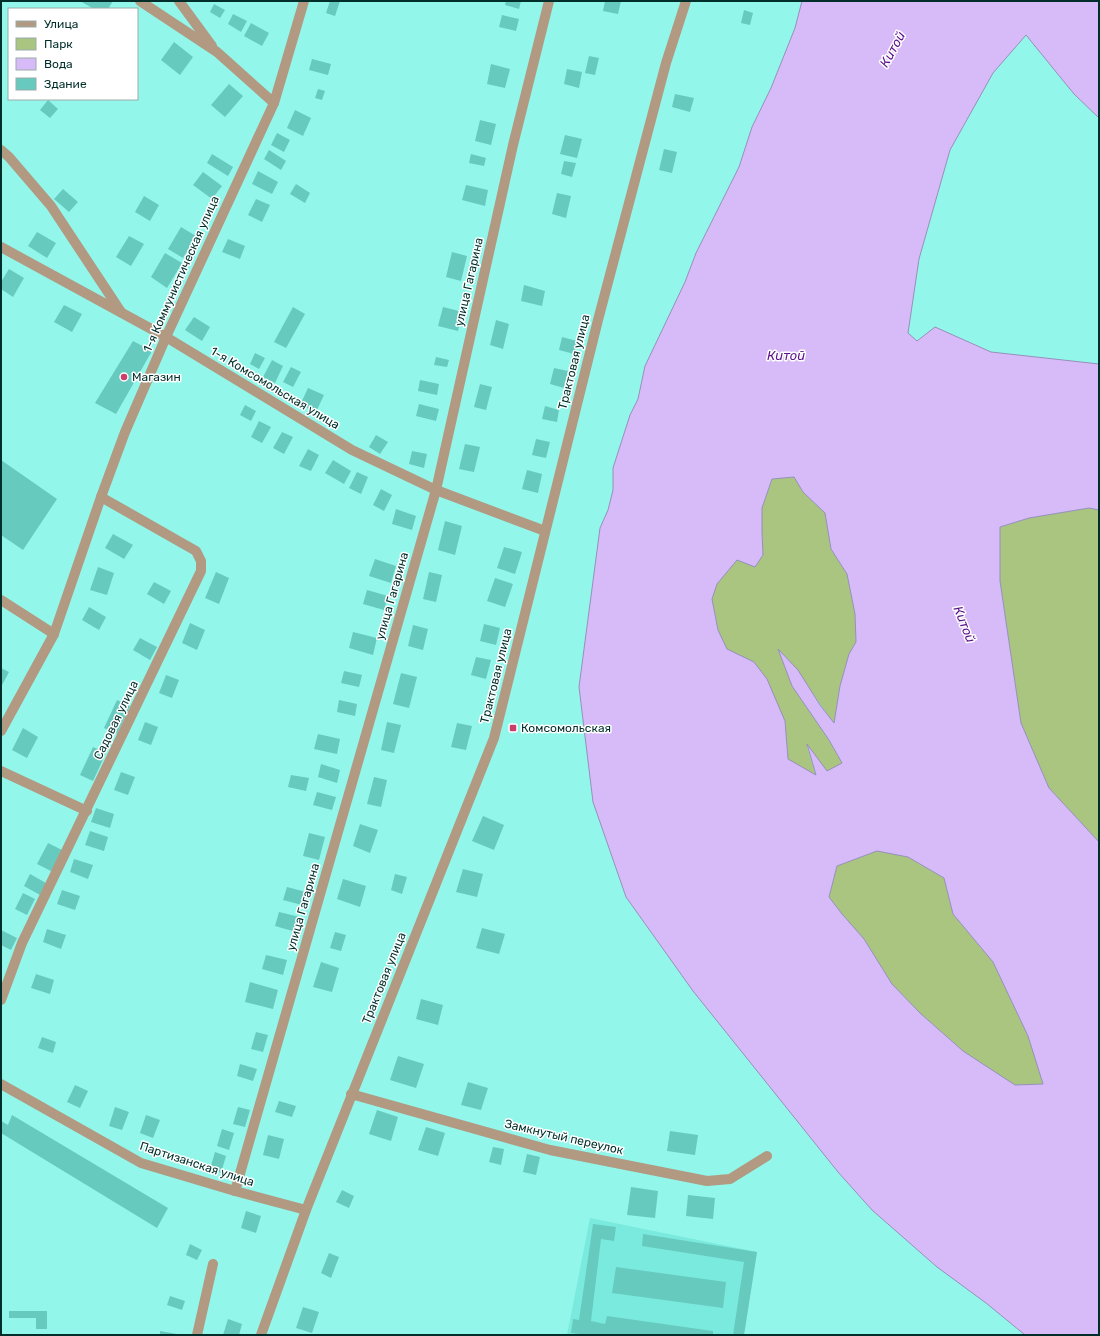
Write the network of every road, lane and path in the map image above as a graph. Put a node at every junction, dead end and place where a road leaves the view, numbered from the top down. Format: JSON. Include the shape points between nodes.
{"nodes":[{"id":1,"x":140,"y":1,"type":"edge"},
{"id":2,"x":179,"y":1,"type":"edge"},
{"id":3,"x":304,"y":1,"type":"edge"},
{"id":4,"x":549,"y":1,"type":"edge"},
{"id":5,"x":686,"y":1,"type":"edge"},
{"id":6,"x":217,"y":52,"type":"junction"},
{"id":7,"x":274,"y":103,"type":"junction"},
{"id":8,"x":1,"y":150,"type":"edge"},
{"id":9,"x":1,"y":247,"type":"edge"},
{"id":10,"x":122,"y":313,"type":"junction"},
{"id":11,"x":166,"y":337,"type":"junction"},
{"id":12,"x":436,"y":490,"type":"junction"},
{"id":13,"x":101,"y":497,"type":"junction"},
{"id":14,"x":545,"y":531,"type":"junction"},
{"id":15,"x":1,"y":600,"type":"edge"},
{"id":16,"x":54,"y":634,"type":"junction"},
{"id":17,"x":1,"y":731,"type":"edge"},
{"id":18,"x":1,"y":771,"type":"edge"},
{"id":19,"x":86,"y":811,"type":"junction"},
{"id":20,"x":1,"y":1000,"type":"edge"},
{"id":21,"x":1,"y":1084,"type":"edge"},
{"id":22,"x":351,"y":1094,"type":"junction"},
{"id":23,"x":768,"y":1156,"type":"dead end"},
{"id":24,"x":236,"y":1191,"type":"junction"},
{"id":25,"x":306,"y":1210,"type":"junction"},
{"id":26,"x":213,"y":1264,"type":"dead end"},
{"id":27,"x":197,"y":1335,"type":"edge"},
{"id":28,"x":261,"y":1335,"type":"edge"}],
"edges":[{"from":1,"to":6,"type":"street"},
{"from":2,"to":6,"type":"street"},
{"from":3,"to":7,"type":"street","name":"1-я Коммунистическая улица"},
{"from":4,"to":12,"type":"street","name":"улица Гагарина","via":[[513,145]]},
{"from":5,"to":14,"type":"street","name":"Трактовая улица","via":[[666,63]]},
{"from":6,"to":7,"type":"street"},
{"from":7,"to":11,"type":"street","name":"1-я Коммунистическая улица"},
{"from":8,"to":10,"type":"street","via":[[51,206]]},
{"from":9,"to":10,"type":"street","name":"1-я Комсомольская улица"},
{"from":10,"to":11,"type":"street","name":"1-я Комсомольская улица"},
{"from":11,"to":12,"type":"street","name":"1-я Комсомольская улица","via":[[352,450]]},
{"from":11,"to":13,"type":"street","name":"1-я Коммунистическая улица","via":[[125,432]]},
{"from":12,"to":14,"type":"street","name":"1-я Комсомольская улица"},
{"from":12,"to":24,"type":"street","name":"улица Гагарина"},
{"from":13,"to":16,"type":"street","name":"1-я Коммунистическая улица"},
{"from":13,"to":19,"type":"street","name":"Садовая улица","via":[[196,551],[201,560],[201,571]]},
{"from":14,"to":22,"type":"street","name":"Трактовая улица","via":[[494,738]]},
{"from":15,"to":16,"type":"street"},
{"from":16,"to":17,"type":"street","name":"1-я Коммунистическая улица"},
{"from":18,"to":19,"type":"street"},
{"from":19,"to":20,"type":"street","name":"Садовая улица","via":[[22,943]]},
{"from":21,"to":24,"type":"street","name":"Партизанская улица","via":[[141,1163]]},
{"from":22,"to":23,"type":"street","name":"Замкнутый переулок","via":[[550,1150],[700,1180],[730,1179]]},
{"from":22,"to":25,"type":"street","name":"Трактовая улица"},
{"from":24,"to":25,"type":"street","name":"Партизанская улица"},
{"from":25,"to":28,"type":"street","name":"Трактовая улица"},
{"from":26,"to":27,"type":"street"}]}
